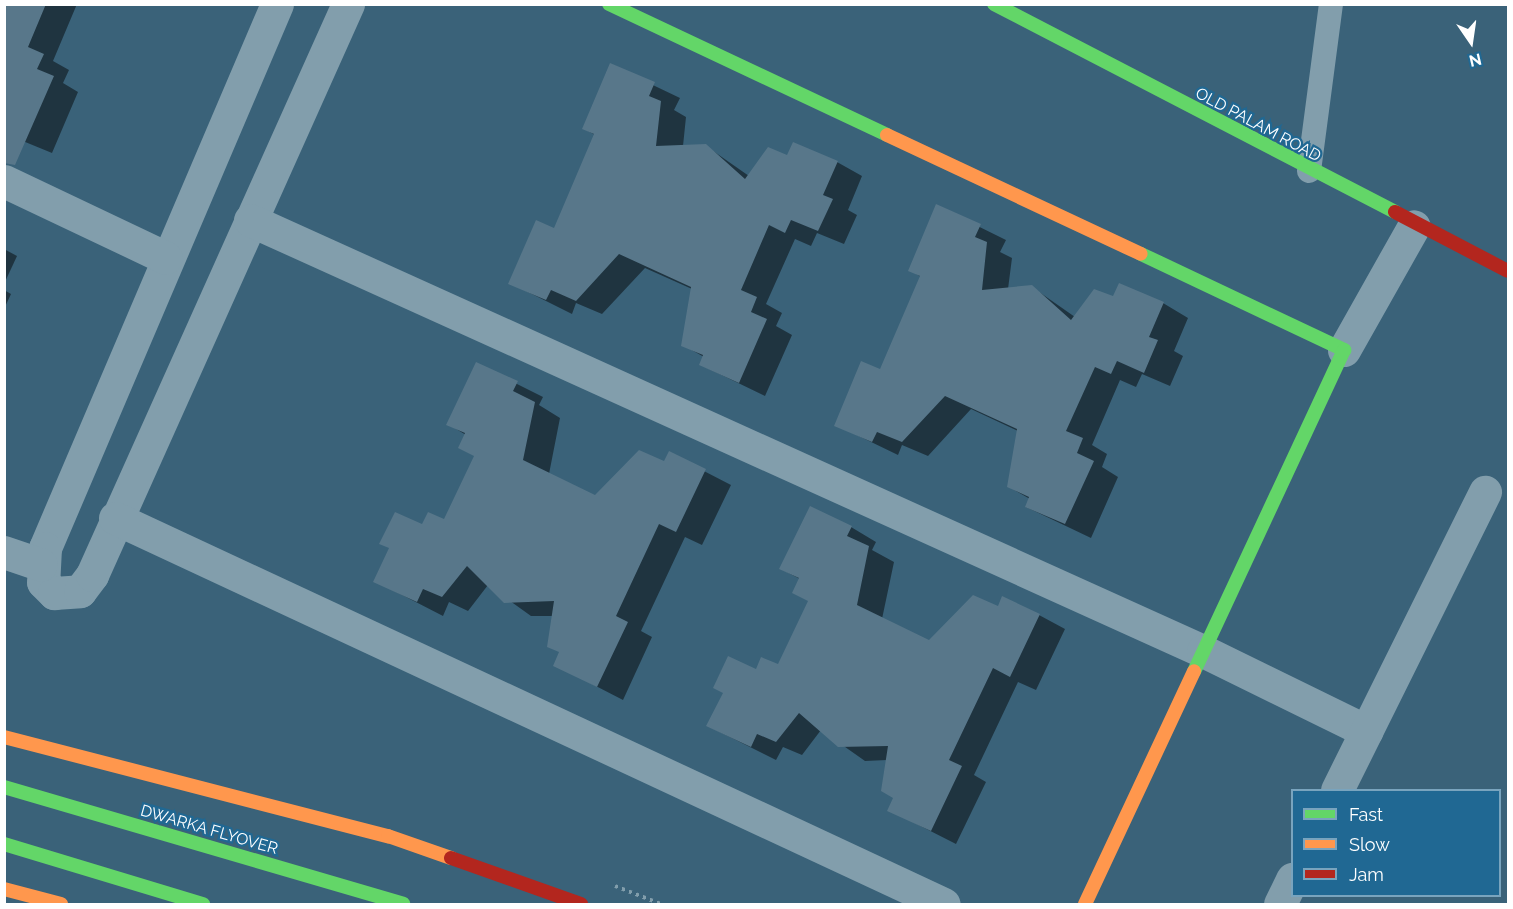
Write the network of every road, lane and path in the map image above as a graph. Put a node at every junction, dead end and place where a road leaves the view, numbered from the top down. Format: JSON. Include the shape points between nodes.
{"nodes":[{"id":1,"x":277,"y":4,"type":"edge"},
{"id":2,"x":348,"y":4,"type":"edge"},
{"id":3,"x":609,"y":4,"type":"edge"},
{"id":4,"x":994,"y":4,"type":"edge"},
{"id":5,"x":1331,"y":4,"type":"edge"},
{"id":6,"x":1309,"y":171,"type":"junction"},
{"id":7,"x":4,"y":181,"type":"edge"},
{"id":8,"x":250,"y":220,"type":"junction"},
{"id":9,"x":1414,"y":226,"type":"junction"},
{"id":10,"x":166,"y":258,"type":"junction"},
{"id":11,"x":1509,"y":271,"type":"edge"},
{"id":12,"x":1344,"y":350,"type":"junction"},
{"id":13,"x":1485,"y":492,"type":"dead end"},
{"id":14,"x":115,"y":518,"type":"junction"},
{"id":15,"x":4,"y":552,"type":"edge"},
{"id":16,"x":42,"y":565,"type":"junction"},
{"id":17,"x":1203,"y":651,"type":"junction"},
{"id":18,"x":1366,"y":731,"type":"junction"},
{"id":19,"x":4,"y":737,"type":"edge"},
{"id":20,"x":4,"y":787,"type":"edge"},
{"id":21,"x":1337,"y":789,"type":"edge"},
{"id":22,"x":4,"y":844,"type":"edge"},
{"id":23,"x":1291,"y":883,"type":"edge"},
{"id":24,"x":4,"y":889,"type":"edge"},
{"id":25,"x":62,"y":904,"type":"edge"},
{"id":26,"x":203,"y":904,"type":"edge"},
{"id":27,"x":403,"y":904,"type":"edge"},
{"id":28,"x":580,"y":904,"type":"edge"},
{"id":29,"x":944,"y":904,"type":"edge"},
{"id":30,"x":1085,"y":904,"type":"edge"},
{"id":31,"x":1280,"y":904,"type":"edge"}],
"edges":[{"from":1,"to":10,"type":"street"},
{"from":2,"to":8,"type":"street"},
{"from":3,"to":12,"type":"street"},
{"from":4,"to":6,"type":"street","name":"OLD PALAM ROAD"},
{"from":5,"to":6,"type":"lane"},
{"from":6,"to":9,"type":"street","name":"OLD PALAM ROAD"},
{"from":7,"to":10,"type":"street"},
{"from":8,"to":14,"type":"street"},
{"from":8,"to":17,"type":"street"},
{"from":9,"to":11,"type":"street","name":"OLD PALAM ROAD"},
{"from":9,"to":12,"type":"street"},
{"from":10,"to":16,"type":"street"},
{"from":12,"to":17,"type":"street"},
{"from":13,"to":18,"type":"street"},
{"from":14,"to":16,"type":"street","via":[[80,591],[54,592],[44,582]]},
{"from":14,"to":29,"type":"street"},
{"from":15,"to":16,"type":"street"},
{"from":17,"to":18,"type":"street"},
{"from":17,"to":30,"type":"street"},
{"from":18,"to":21,"type":"street"},
{"from":19,"to":28,"type":"street","via":[[388,836]]},
{"from":20,"to":27,"type":"street","name":"DWARKA FLYOVER"},
{"from":22,"to":26,"type":"street"},
{"from":23,"to":31,"type":"street"},
{"from":24,"to":25,"type":"street"}]}
